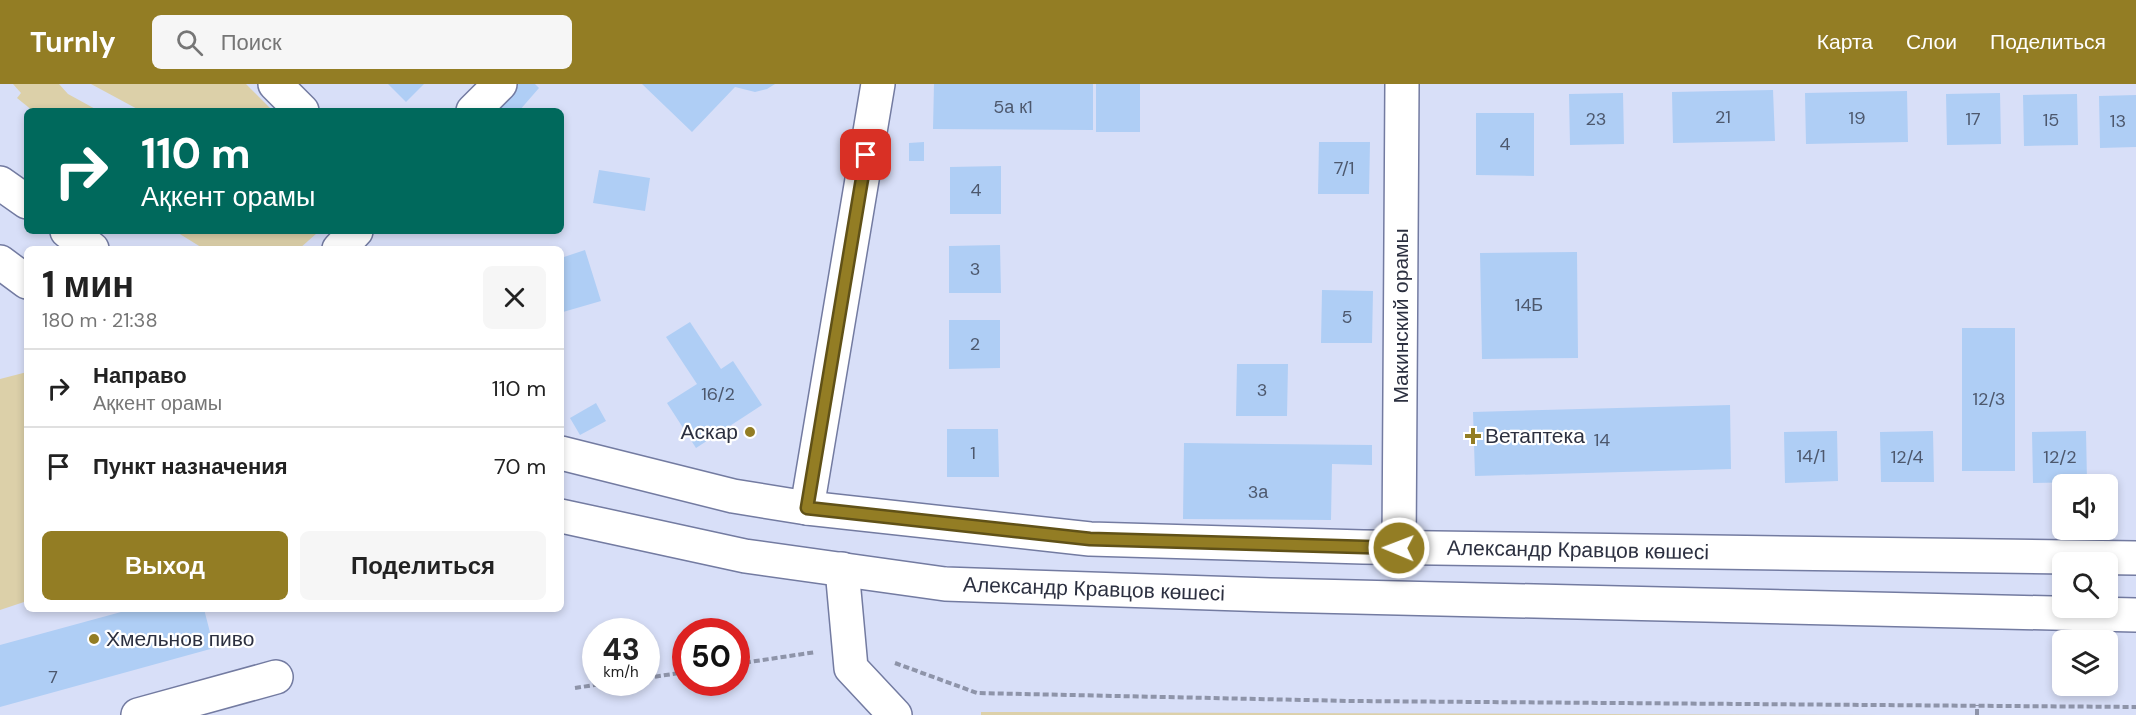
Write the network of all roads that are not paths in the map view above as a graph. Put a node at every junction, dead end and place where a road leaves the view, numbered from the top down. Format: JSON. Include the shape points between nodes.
{"nodes":[{"id":1,"x":275,"y":84,"type":"edge"},
{"id":2,"x":500,"y":84,"type":"edge"},
{"id":3,"x":878,"y":84,"type":"edge"},
{"id":4,"x":1402,"y":84,"type":"edge"},
{"id":5,"x":299,"y":108,"type":"edge"},
{"id":6,"x":476,"y":108,"type":"edge"},
{"id":7,"x":0,"y":183,"type":"edge"},
{"id":8,"x":24,"y":200,"type":"edge"},
{"id":9,"x":71,"y":234,"type":"edge"},
{"id":10,"x":353,"y":234,"type":"edge"},
{"id":11,"x":88,"y":246,"type":"edge"},
{"id":12,"x":342,"y":246,"type":"edge"},
{"id":13,"x":0,"y":262,"type":"edge"},
{"id":14,"x":24,"y":280,"type":"edge"},
{"id":15,"x":564,"y":454,"type":"edge"},
{"id":16,"x":807,"y":508,"type":"junction"},
{"id":17,"x":564,"y":517,"type":"edge"},
{"id":18,"x":1399,"y":548,"type":"junction"},
{"id":19,"x":2136,"y":558,"type":"edge"},
{"id":20,"x":842,"y":569,"type":"junction"},
{"id":21,"x":2136,"y":615,"type":"edge"},
{"id":22,"x":276,"y":677,"type":"dead end"},
{"id":23,"x":138,"y":715,"type":"edge"},
{"id":24,"x":895,"y":715,"type":"edge"}],
"edges":[{"from":1,"to":5,"type":"main road"},
{"from":2,"to":6,"type":"main road"},
{"from":3,"to":16,"type":"main road"},
{"from":4,"to":18,"type":"main road","name":"Макинский орамы"},
{"from":7,"to":8,"type":"main road"},
{"from":9,"to":11,"type":"main road"},
{"from":10,"to":12,"type":"main road"},
{"from":13,"to":14,"type":"main road"},
{"from":15,"to":16,"type":"main road","name":"Александр Кравцов көшесі","via":[[733,496]]},
{"from":16,"to":18,"type":"main road","name":"Александр Кравцов көшесі","via":[[1090,539]]},
{"from":17,"to":20,"type":"main road","name":"Александр Кравцов көшесі","via":[[745,556]]},
{"from":18,"to":19,"type":"main road","name":"Александр Кравцов көшесі"},
{"from":20,"to":21,"type":"main road","name":"Александр Кравцов көшесі","via":[[945,584]]},
{"from":20,"to":24,"type":"main road","via":[[851,668]]},
{"from":22,"to":23,"type":"main road"}]}
